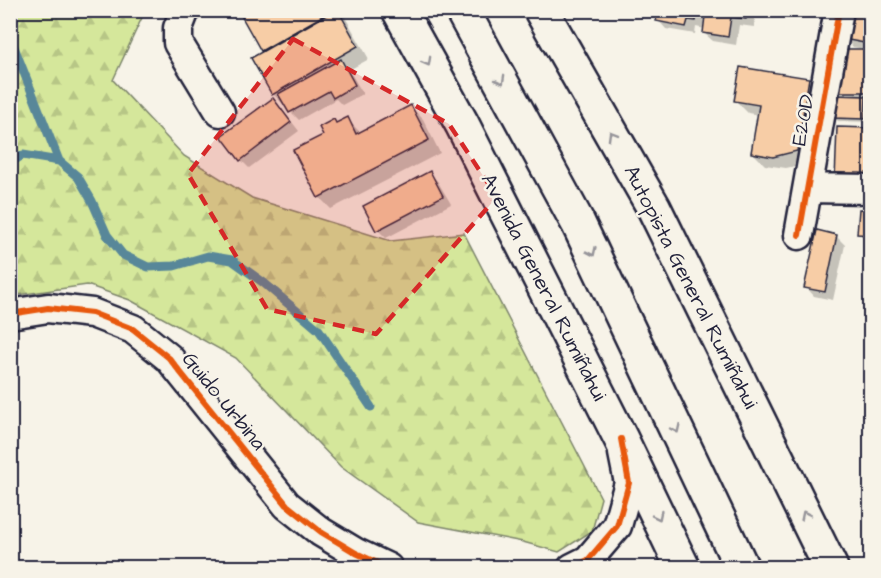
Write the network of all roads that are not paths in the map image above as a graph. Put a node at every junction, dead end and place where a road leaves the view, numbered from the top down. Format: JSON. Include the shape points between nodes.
{"nodes":[{"id":1,"x":185,"y":10,"type":"edge"},
{"id":2,"x":399,"y":10,"type":"edge"},
{"id":3,"x":462,"y":10,"type":"edge"},
{"id":4,"x":541,"y":10,"type":"edge"},
{"id":5,"x":839,"y":10,"type":"edge"},
{"id":6,"x":220,"y":112,"type":"dead end"},
{"id":7,"x":808,"y":188,"type":"junction"},
{"id":8,"x":870,"y":189,"type":"edge"},
{"id":9,"x":800,"y":235,"type":"dead end"},
{"id":10,"x":10,"y":314,"type":"edge"},
{"id":11,"x":621,"y":440,"type":"junction"},
{"id":12,"x":388,"y":567,"type":"edge"},
{"id":13,"x":572,"y":567,"type":"edge"},
{"id":14,"x":683,"y":567,"type":"edge"},
{"id":15,"x":742,"y":567,"type":"edge"},
{"id":16,"x":831,"y":567,"type":"edge"}],
"edges":[{"from":1,"to":6,"type":"street","via":[[178,28],[178,43]]},
{"from":2,"to":11,"type":"main road","name":"Avenida General Rumiñahui","one_way":true,"via":[[462,124]]},
{"from":3,"to":15,"type":"main road","one_way":true,"via":[[578,223]]},
{"from":16,"to":4,"type":"main road","name":"Autopista General Rumiñahui","one_way":true,"via":[[654,208]]},
{"from":5,"to":7,"type":"street","name":"E20D"},
{"from":7,"to":8,"type":"street"},
{"from":7,"to":9,"type":"street","name":"E20D"},
{"from":10,"to":12,"type":"street","name":"Guido Urbina","via":[[48,308],[92,313],[134,329],[169,358],[287,505],[321,532]]},
{"from":11,"to":13,"type":"street","via":[[629,483],[617,526],[588,560]]},
{"from":11,"to":14,"type":"main road","name":"Avenida General Rumiñahui","one_way":true}]}
